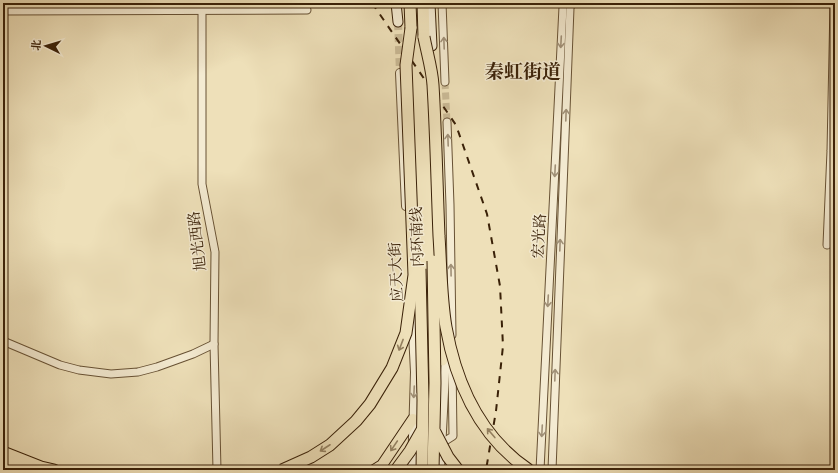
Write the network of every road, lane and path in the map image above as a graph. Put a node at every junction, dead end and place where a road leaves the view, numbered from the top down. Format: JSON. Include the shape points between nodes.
{"nodes":[{"id":1,"x":396,"y":3,"type":"edge"},
{"id":2,"x":410,"y":3,"type":"edge"},
{"id":3,"x":423,"y":3,"type":"edge"},
{"id":4,"x":430,"y":3,"type":"edge"},
{"id":5,"x":442,"y":3,"type":"edge"},
{"id":6,"x":564,"y":3,"type":"edge"},
{"id":7,"x":572,"y":3,"type":"edge"},
{"id":8,"x":834,"y":3,"type":"edge"},
{"id":9,"x":202,"y":10,"type":"junction"},
{"id":10,"x":307,"y":10,"type":"dead end"},
{"id":11,"x":3,"y":11,"type":"edge"},
{"id":12,"x":398,"y":22,"type":"tunnel mouth"},
{"id":13,"x":411,"y":28,"type":"junction"},
{"id":14,"x":424,"y":37,"type":"junction"},
{"id":15,"x":432,"y":46,"type":"dead end"},
{"id":16,"x":400,"y":73,"type":"tunnel mouth"},
{"id":17,"x":446,"y":82,"type":"tunnel mouth"},
{"id":18,"x":447,"y":122,"type":"tunnel mouth"},
{"id":19,"x":438,"y":130,"type":"dead end"},
{"id":20,"x":827,"y":245,"type":"dead end"},
{"id":21,"x":441,"y":273,"type":"junction"},
{"id":22,"x":414,"y":276,"type":"junction"},
{"id":23,"x":3,"y":341,"type":"edge"},
{"id":24,"x":214,"y":344,"type":"junction"},
{"id":25,"x":413,"y":419,"type":"junction"},
{"id":26,"x":442,"y":443,"type":"junction"},
{"id":27,"x":3,"y":452,"type":"edge"},
{"id":28,"x":3,"y":456,"type":"edge"},
{"id":29,"x":3,"y":462,"type":"edge"},
{"id":30,"x":24,"y":470,"type":"edge"},
{"id":31,"x":41,"y":470,"type":"edge"},
{"id":32,"x":54,"y":470,"type":"edge"},
{"id":33,"x":217,"y":470,"type":"edge"},
{"id":34,"x":282,"y":470,"type":"edge"},
{"id":35,"x":374,"y":470,"type":"edge"},
{"id":36,"x":396,"y":470,"type":"edge"},
{"id":37,"x":412,"y":470,"type":"edge"},
{"id":38,"x":422,"y":470,"type":"edge"},
{"id":39,"x":433,"y":470,"type":"edge"},
{"id":40,"x":440,"y":470,"type":"edge"},
{"id":41,"x":458,"y":470,"type":"edge"},
{"id":42,"x":529,"y":470,"type":"edge"},
{"id":43,"x":540,"y":470,"type":"edge"},
{"id":44,"x":552,"y":470,"type":"edge"}],
"edges":[{"from":1,"to":12,"type":"main road"},
{"from":2,"to":13,"type":"highway","name":"内环南线"},
{"from":3,"to":14,"type":"highway","name":"内环南线"},
{"from":4,"to":15,"type":"main road"},
{"from":17,"to":5,"type":"street","one_way":true},
{"from":6,"to":43,"type":"street","name":"宏光路","one_way":true},
{"from":44,"to":7,"type":"street","name":"宏光路","one_way":true},
{"from":8,"to":20,"type":"street"},
{"from":9,"to":10,"type":"street"},
{"from":9,"to":11,"type":"street"},
{"from":9,"to":24,"type":"street","name":"旭光西路","via":[[202,184],[215,252]]},
{"from":13,"to":22,"type":"highway","bridge":true,"via":[[406,65]]},
{"from":13,"to":38,"type":"highway","name":"内环南线","bridge":true,"via":[[422,295]]},
{"from":14,"to":21,"type":"highway","bridge":true,"via":[[433,83]]},
{"from":14,"to":39,"type":"highway","name":"内环南线","bridge":true,"via":[[434,292]]},
{"from":16,"to":25,"type":"street","name":"应天大街","one_way":true,"via":[[415,372]]},
{"from":26,"to":18,"type":"street","one_way":true,"via":[[453,436]]},
{"from":19,"to":26,"type":"street","via":[[447,343]]},
{"from":21,"to":36,"type":"highway","bridge":true,"via":[[442,360],[437,392],[426,422]]},
{"from":42,"to":21,"type":"highway","one_way":true,"bridge":true,"via":[[503,448],[488,430],[465,392],[454,367],[446,326]]},
{"from":22,"to":34,"type":"highway","one_way":true,"bridge":true,"via":[[406,333],[392,368],[370,404],[330,445]]},
{"from":22,"to":41,"type":"highway","bridge":true,"via":[[418,370],[437,435]]},
{"from":23,"to":24,"type":"street","via":[[60,365],[111,374],[138,372],[157,367]]},
{"from":24,"to":33,"type":"street","name":"旭光西路"},
{"from":25,"to":35,"type":"main road","one_way":true,"via":[[382,465]]},
{"from":25,"to":37,"type":"street","name":"应天大街"},
{"from":26,"to":40,"type":"street"},
{"from":27,"to":32,"type":"highway"},
{"from":28,"to":31,"type":"main road"},
{"from":29,"to":30,"type":"highway"}]}
